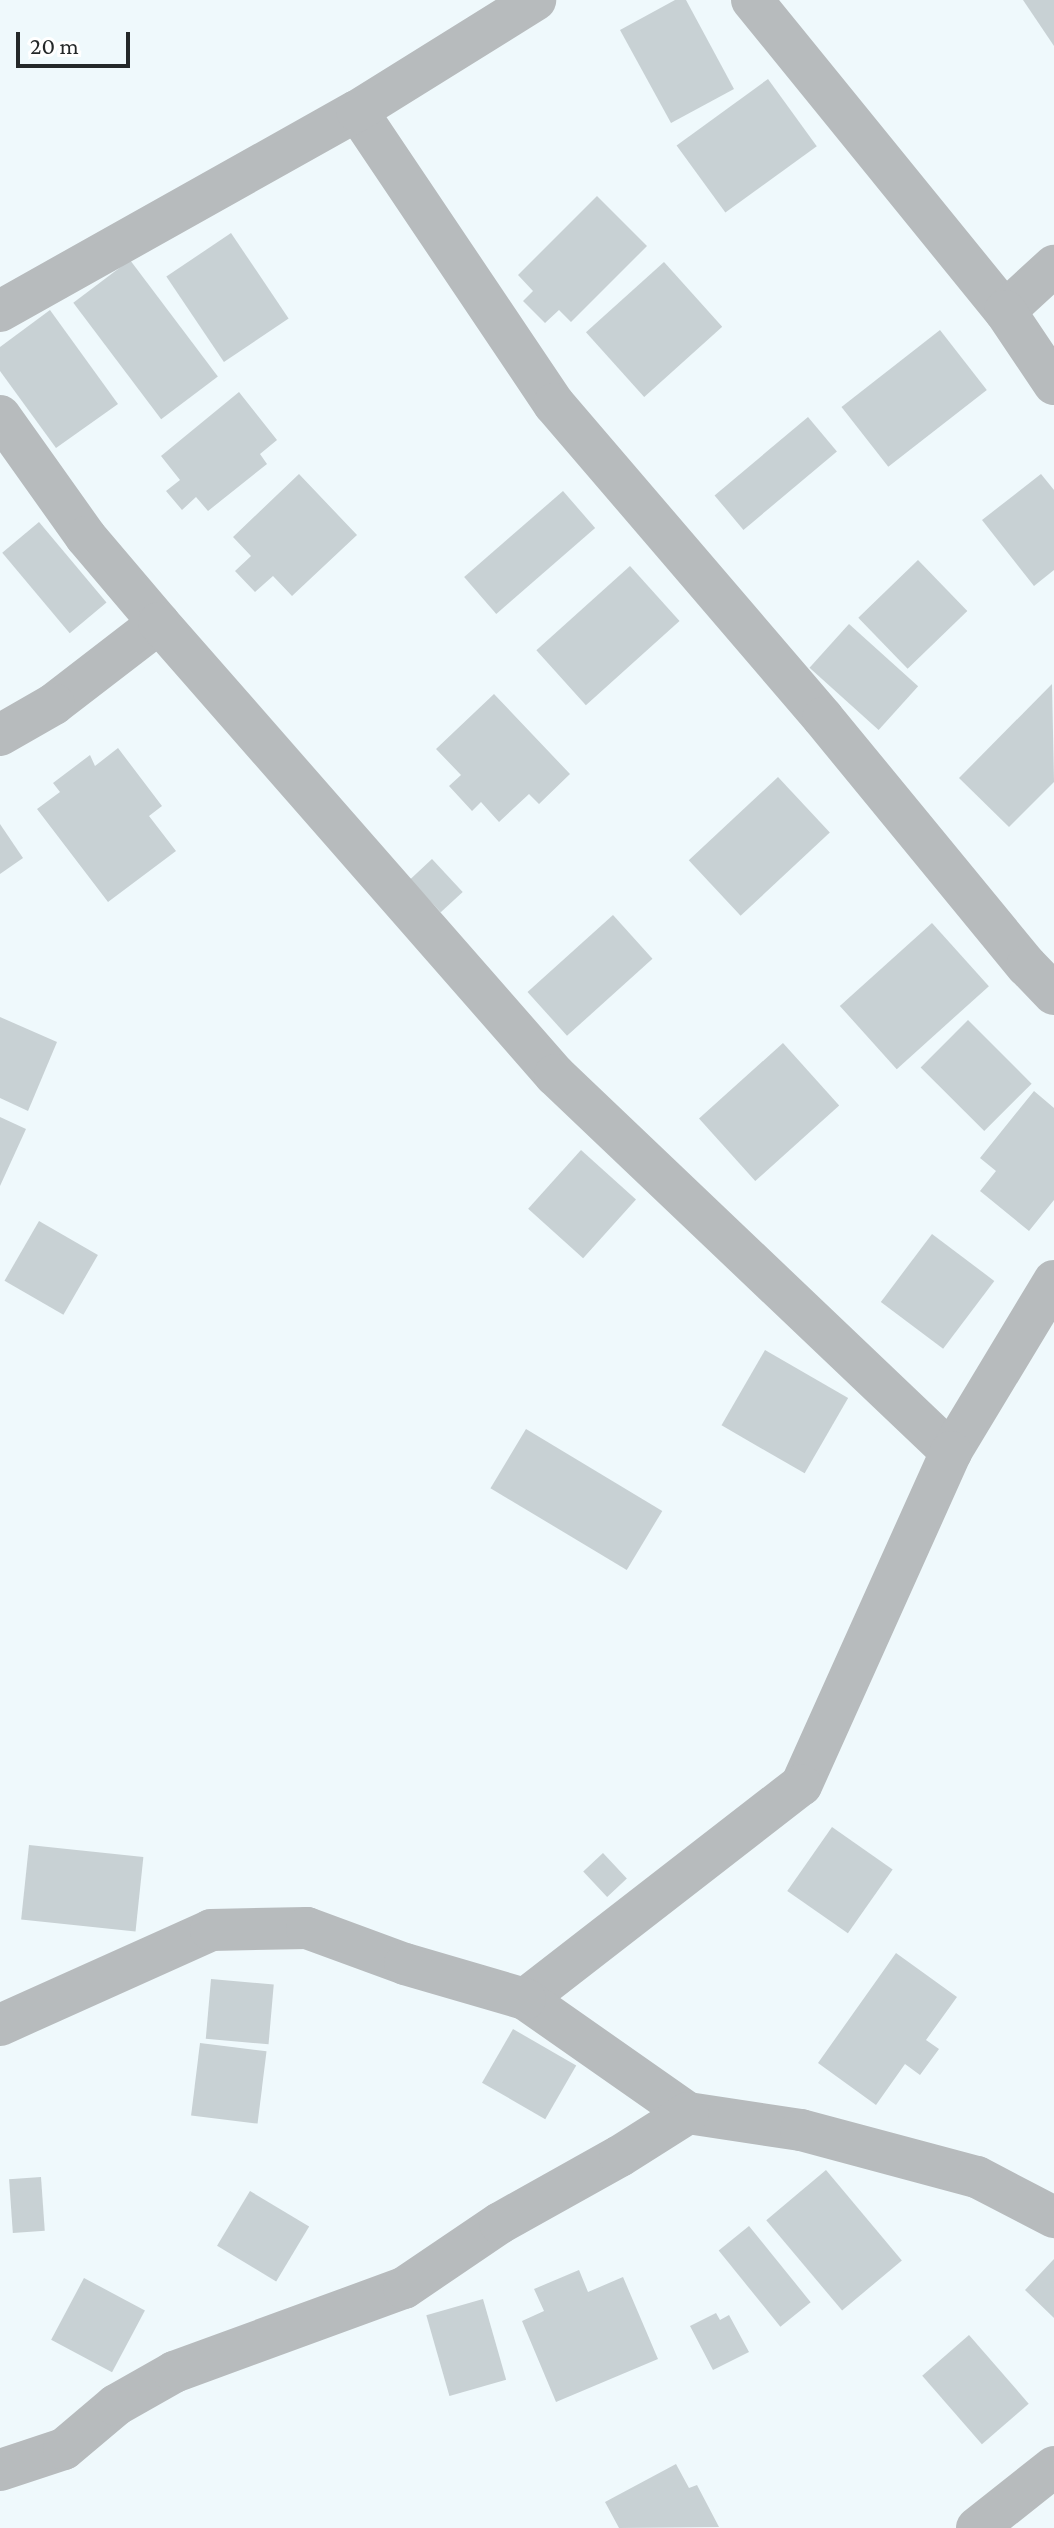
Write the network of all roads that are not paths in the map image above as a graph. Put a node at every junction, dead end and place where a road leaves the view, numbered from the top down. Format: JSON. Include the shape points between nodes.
{"nodes":[{"id":1,"x":535,"y":0,"type":"edge"},
{"id":2,"x":752,"y":0,"type":"edge"},
{"id":3,"x":357,"y":111,"type":"junction"},
{"id":4,"x":1054,"y":266,"type":"edge"},
{"id":5,"x":0,"y":311,"type":"edge"},
{"id":6,"x":1005,"y":311,"type":"junction"},
{"id":7,"x":1054,"y":384,"type":"edge"},
{"id":8,"x":0,"y":416,"type":"edge"},
{"id":9,"x":159,"y":623,"type":"junction"},
{"id":10,"x":0,"y":735,"type":"edge"},
{"id":11,"x":1054,"y":994,"type":"edge"},
{"id":12,"x":1054,"y":1281,"type":"edge"},
{"id":13,"x":951,"y":1452,"type":"junction"},
{"id":14,"x":525,"y":1999,"type":"junction"},
{"id":15,"x":0,"y":2025,"type":"edge"},
{"id":16,"x":688,"y":2113,"type":"junction"},
{"id":17,"x":1054,"y":2217,"type":"edge"},
{"id":18,"x":1054,"y":2467,"type":"edge"},
{"id":19,"x":0,"y":2470,"type":"edge"},
{"id":20,"x":977,"y":2528,"type":"edge"}],
"edges":[{"from":1,"to":3,"type":"street"},
{"from":2,"to":6,"type":"street"},
{"from":3,"to":5,"type":"street"},
{"from":3,"to":11,"type":"street","via":[[554,404]]},
{"from":4,"to":6,"type":"street"},
{"from":6,"to":7,"type":"street"},
{"from":8,"to":9,"type":"street","via":[[86,537]]},
{"from":9,"to":10,"type":"street","via":[[54,704]]},
{"from":9,"to":13,"type":"street","via":[[555,1075]]},
{"from":12,"to":13,"type":"street"},
{"from":13,"to":14,"type":"street","via":[[801,1785]]},
{"from":14,"to":15,"type":"street","via":[[307,1928],[211,1930]]},
{"from":14,"to":16,"type":"street"},
{"from":16,"to":17,"type":"street","via":[[801,2130],[977,2177]]},
{"from":16,"to":19,"type":"street","via":[[500,2223],[404,2288],[174,2372],[116,2405],[64,2449]]},
{"from":18,"to":20,"type":"street"}]}
